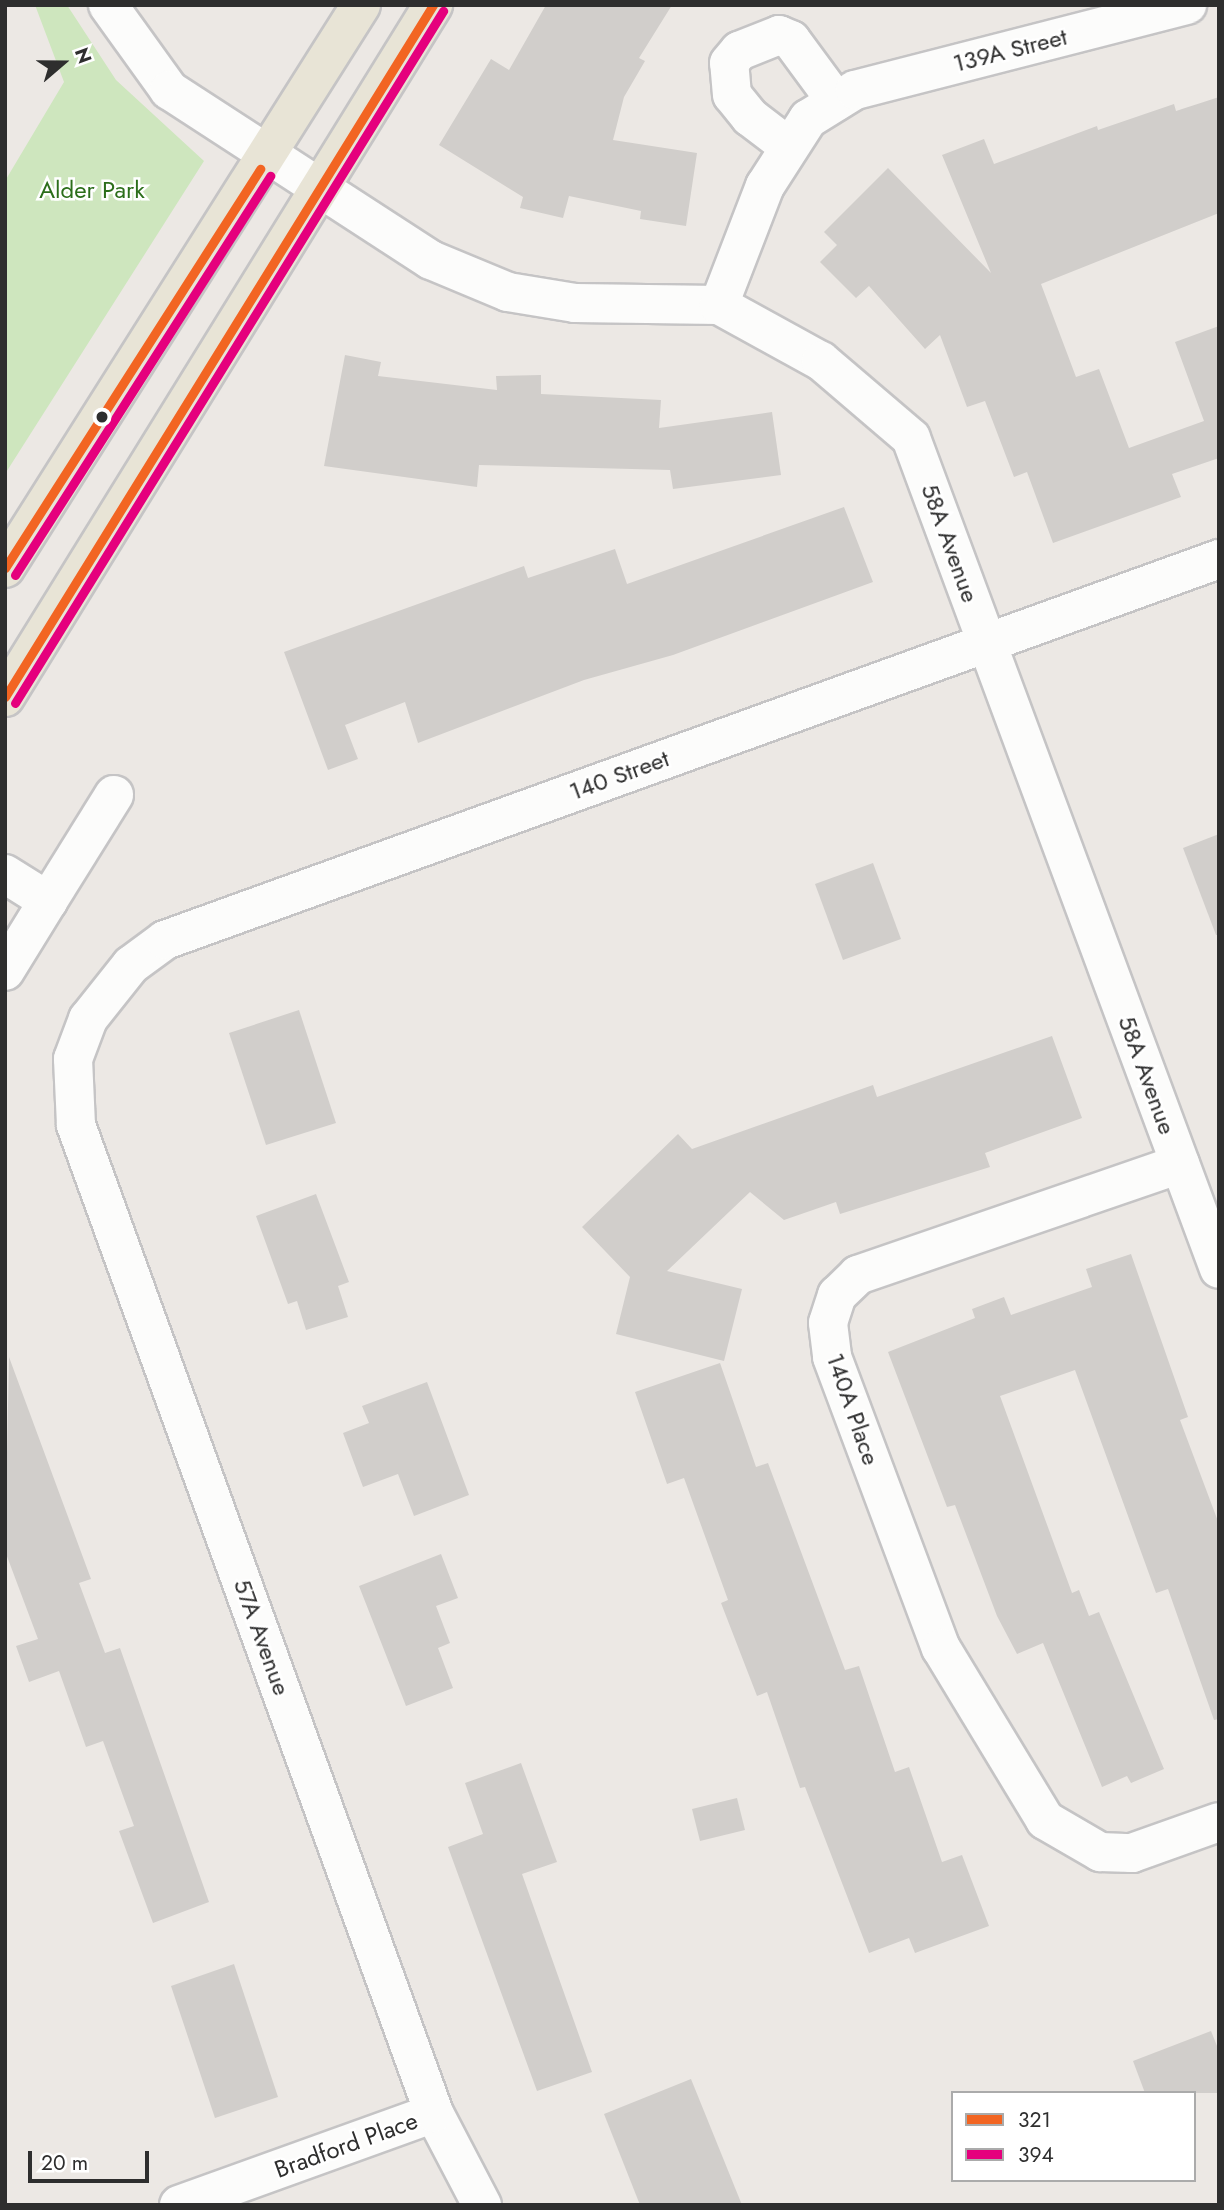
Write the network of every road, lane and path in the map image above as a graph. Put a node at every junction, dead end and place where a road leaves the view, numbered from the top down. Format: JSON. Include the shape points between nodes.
{"nodes":[{"id":1,"x":108,"y":5,"type":"edge"},
{"id":2,"x":361,"y":5,"type":"edge"},
{"id":3,"x":433,"y":5,"type":"edge"},
{"id":4,"x":1187,"y":5,"type":"edge"},
{"id":5,"x":1078,"y":19,"type":"edge"},
{"id":6,"x":836,"y":101,"type":"junction"},
{"id":7,"x":788,"y":146,"type":"junction"},
{"id":8,"x":268,"y":156,"type":"junction"},
{"id":9,"x":320,"y":189,"type":"junction"},
{"id":10,"x":719,"y":305,"type":"junction"},
{"id":11,"x":1219,"y":559,"type":"edge"},
{"id":12,"x":5,"y":568,"type":"edge"},
{"id":13,"x":987,"y":642,"type":"junction"},
{"id":14,"x":5,"y":697,"type":"edge"},
{"id":15,"x":114,"y":795,"type":"dead end"},
{"id":16,"x":5,"y":874,"type":"edge"},
{"id":17,"x":48,"y":901,"type":"junction"},
{"id":18,"x":5,"y":971,"type":"edge"},
{"id":19,"x":73,"y":1059,"type":"joint"},
{"id":20,"x":1180,"y":1164,"type":"junction"},
{"id":21,"x":1219,"y":1269,"type":"edge"},
{"id":22,"x":1219,"y":1822,"type":"edge"},
{"id":23,"x":434,"y":2113,"type":"junction"},
{"id":24,"x":179,"y":2205,"type":"edge"},
{"id":25,"x":482,"y":2205,"type":"edge"}],
"edges":[{"from":1,"to":8,"type":"street","name":"58A Avenue","via":[[169,90]]},
{"from":2,"to":8,"type":"main road"},
{"from":3,"to":9,"type":"main road"},
{"from":4,"to":5,"type":"street","name":"139A Street"},
{"from":5,"to":6,"type":"street","name":"139A Street","via":[[855,90]]},
{"from":6,"to":7,"type":"street","name":"139A Street","via":[[808,118]]},
{"from":6,"to":7,"type":"street","via":[[791,40],[779,35],[739,51],[729,63],[732,95],[750,117]]},
{"from":7,"to":10,"type":"street","name":"139A Street","via":[[765,186]]},
{"from":8,"to":9,"type":"street","name":"58A Avenue"},
{"from":8,"to":12,"type":"main road"},
{"from":9,"to":10,"type":"street","name":"58A Avenue","via":[[431,260],[508,292],[576,303]]},
{"from":9,"to":14,"type":"main road"},
{"from":10,"to":13,"type":"street","name":"58A Avenue","via":[[821,361],[911,438]]},
{"from":11,"to":13,"type":"street","name":"140 Street"},
{"from":13,"to":19,"type":"street","name":"140 Street","via":[[165,940],[102,997]]},
{"from":13,"to":20,"type":"street","name":"58A Avenue"},
{"from":15,"to":17,"type":"street"},
{"from":16,"to":17,"type":"street"},
{"from":17,"to":18,"type":"street"},
{"from":19,"to":23,"type":"street","name":"57A Avenue","via":[[76,1125]]},
{"from":20,"to":21,"type":"street","name":"58A Avenue"},
{"from":20,"to":22,"type":"street","name":"140A Place","via":[[858,1275],[837,1295],[828,1323],[832,1357],[941,1648],[1045,1820],[1100,1852],[1132,1853]]},
{"from":23,"to":24,"type":"street","name":"Bradford Place"},
{"from":23,"to":25,"type":"street","name":"57A Avenue"}]}
